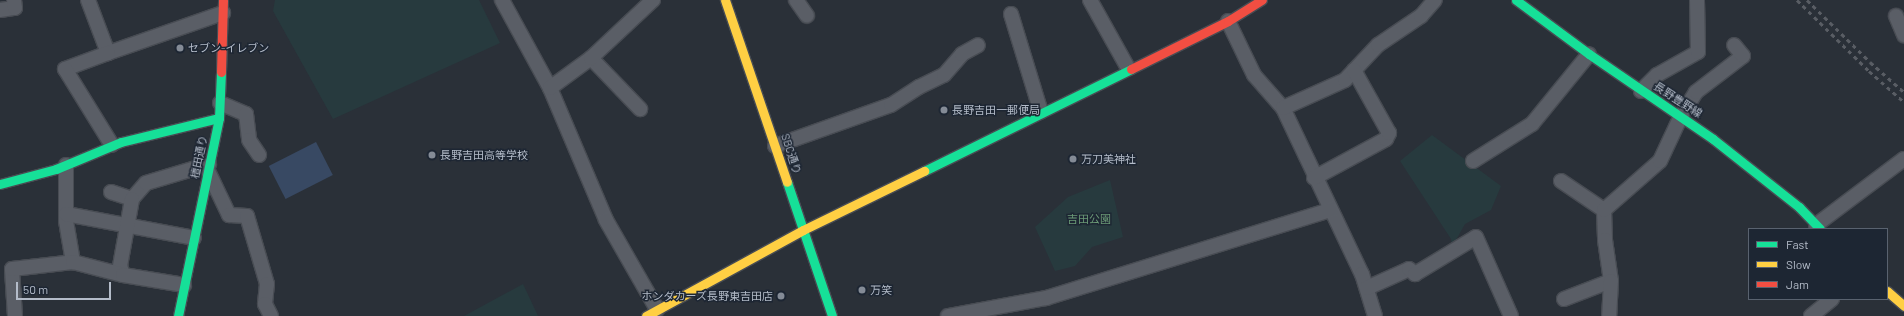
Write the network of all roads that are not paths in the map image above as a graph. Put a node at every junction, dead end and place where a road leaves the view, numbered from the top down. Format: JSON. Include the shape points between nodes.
{"nodes":[{"id":1,"x":14,"y":0,"type":"edge"},
{"id":2,"x":88,"y":0,"type":"edge"},
{"id":3,"x":502,"y":0,"type":"edge"},
{"id":4,"x":653,"y":0,"type":"edge"},
{"id":5,"x":725,"y":0,"type":"edge"},
{"id":6,"x":796,"y":0,"type":"edge"},
{"id":7,"x":1090,"y":0,"type":"edge"},
{"id":8,"x":1262,"y":0,"type":"edge"},
{"id":9,"x":1435,"y":0,"type":"edge"},
{"id":10,"x":1516,"y":0,"type":"edge"},
{"id":11,"x":1697,"y":0,"type":"edge"},
{"id":12,"x":223,"y":6,"type":"edge"},
{"id":13,"x":0,"y":10,"type":"edge"},
{"id":14,"x":1011,"y":14,"type":"dead end"},
{"id":15,"x":807,"y":16,"type":"dead end"},
{"id":16,"x":1896,"y":16,"type":"dead end"},
{"id":17,"x":1228,"y":21,"type":"junction"},
{"id":18,"x":1904,"y":35,"type":"edge"},
{"id":19,"x":978,"y":45,"type":"dead end"},
{"id":20,"x":1734,"y":45,"type":"dead end"},
{"id":21,"x":108,"y":53,"type":"junction"},
{"id":22,"x":1589,"y":54,"type":"junction"},
{"id":23,"x":591,"y":58,"type":"junction"},
{"id":24,"x":1128,"y":68,"type":"junction"},
{"id":25,"x":1354,"y":70,"type":"junction"},
{"id":26,"x":550,"y":88,"type":"junction"},
{"id":27,"x":1642,"y":91,"type":"junction"},
{"id":28,"x":220,"y":103,"type":"junction"},
{"id":29,"x":640,"y":108,"type":"dead end"},
{"id":30,"x":1283,"y":108,"type":"junction"},
{"id":31,"x":1041,"y":112,"type":"junction"},
{"id":32,"x":1681,"y":116,"type":"junction"},
{"id":33,"x":219,"y":118,"type":"junction"},
{"id":34,"x":112,"y":145,"type":"junction"},
{"id":35,"x":775,"y":146,"type":"junction"},
{"id":36,"x":259,"y":155,"type":"dead end"},
{"id":37,"x":1904,"y":159,"type":"edge"},
{"id":38,"x":1473,"y":161,"type":"dead end"},
{"id":39,"x":66,"y":165,"type":"junction"},
{"id":40,"x":209,"y":167,"type":"junction"},
{"id":41,"x":1314,"y":178,"type":"junction"},
{"id":42,"x":1561,"y":181,"type":"dead end"},
{"id":43,"x":0,"y":184,"type":"edge"},
{"id":44,"x":111,"y":192,"type":"dead end"},
{"id":45,"x":132,"y":199,"type":"junction"},
{"id":46,"x":1331,"y":210,"type":"junction"},
{"id":47,"x":1604,"y":210,"type":"junction"},
{"id":48,"x":66,"y":214,"type":"junction"},
{"id":49,"x":128,"y":226,"type":"junction"},
{"id":50,"x":1818,"y":227,"type":"edge"},
{"id":51,"x":803,"y":230,"type":"junction"},
{"id":52,"x":194,"y":238,"type":"junction"},
{"id":53,"x":73,"y":262,"type":"junction"},
{"id":54,"x":123,"y":275,"type":"junction"},
{"id":55,"x":1611,"y":281,"type":"junction"},
{"id":56,"x":184,"y":285,"type":"junction"},
{"id":57,"x":1367,"y":288,"type":"junction"},
{"id":58,"x":1888,"y":292,"type":"edge"},
{"id":59,"x":1564,"y":299,"type":"dead end"},
{"id":60,"x":1831,"y":300,"type":"edge"},
{"id":61,"x":1904,"y":306,"type":"edge"},
{"id":62,"x":652,"y":313,"type":"edge"},
{"id":63,"x":952,"y":315,"type":"edge"},
{"id":64,"x":15,"y":316,"type":"edge"},
{"id":65,"x":178,"y":316,"type":"edge"},
{"id":66,"x":271,"y":316,"type":"edge"},
{"id":67,"x":832,"y":316,"type":"edge"},
{"id":68,"x":1374,"y":316,"type":"edge"},
{"id":69,"x":1512,"y":316,"type":"edge"},
{"id":70,"x":1608,"y":316,"type":"edge"},
{"id":71,"x":1811,"y":316,"type":"edge"}],
"edges":[{"from":1,"to":13,"type":"street","via":[[15,8]]},
{"from":2,"to":21,"type":"street"},
{"from":3,"to":26,"type":"street"},
{"from":4,"to":23,"type":"street"},
{"from":5,"to":35,"type":"street","name":"SBC通り"},
{"from":6,"to":15,"type":"street"},
{"from":7,"to":24,"type":"street"},
{"from":8,"to":17,"type":"street"},
{"from":9,"to":25,"type":"street","via":[[1421,16],[1378,45]]},
{"from":10,"to":22,"type":"street","name":"長野豊野線"},
{"from":11,"to":27,"type":"street","via":[[1698,52],[1657,75]]},
{"from":12,"to":21,"type":"street"},
{"from":12,"to":28,"type":"street","name":"檀田通り"},
{"from":14,"to":31,"type":"street"},
{"from":16,"to":18,"type":"street"},
{"from":17,"to":24,"type":"street"},
{"from":17,"to":30,"type":"street","via":[[1254,75]]},
{"from":19,"to":35,"type":"street","via":[[962,54],[944,75],[891,105]]},
{"from":20,"to":32,"type":"street","via":[[1743,56],[1696,92]]},
{"from":21,"to":34,"type":"street","via":[[65,69]]},
{"from":22,"to":27,"type":"street","name":"長野豊野線"},
{"from":22,"to":38,"type":"street","via":[[1532,124]]},
{"from":23,"to":26,"type":"street"},
{"from":23,"to":29,"type":"street"},
{"from":24,"to":31,"type":"street"},
{"from":25,"to":30,"type":"street","via":[[1345,80]]},
{"from":25,"to":41,"type":"street","via":[[1389,133],[1386,139]]},
{"from":26,"to":62,"type":"street","via":[[606,220]]},
{"from":27,"to":32,"type":"street","name":"長野豊野線"},
{"from":28,"to":33,"type":"street","name":"檀田通り"},
{"from":28,"to":36,"type":"street","via":[[246,114],[249,140]]},
{"from":30,"to":41,"type":"street"},
{"from":31,"to":51,"type":"street","via":[[1020,125]]},
{"from":32,"to":47,"type":"street","via":[[1660,161]]},
{"from":32,"to":50,"type":"street","name":"長野豊野線","via":[[1799,207]]},
{"from":33,"to":34,"type":"street"},
{"from":33,"to":40,"type":"street","name":"檀田通り"},
{"from":34,"to":39,"type":"street"},
{"from":35,"to":51,"type":"street","name":"SBC通り"},
{"from":37,"to":50,"type":"street"},
{"from":39,"to":43,"type":"street"},
{"from":39,"to":48,"type":"street"},
{"from":40,"to":45,"type":"street","via":[[146,183]]},
{"from":40,"to":52,"type":"street","name":"檀田通り"},
{"from":40,"to":66,"type":"street","via":[[229,215],[247,216],[267,284],[265,304]]},
{"from":41,"to":46,"type":"street"},
{"from":42,"to":47,"type":"street"},
{"from":44,"to":45,"type":"street"},
{"from":45,"to":49,"type":"street"},
{"from":46,"to":57,"type":"street"},
{"from":46,"to":63,"type":"street","via":[[1046,298]]},
{"from":47,"to":55,"type":"street"},
{"from":48,"to":49,"type":"street"},
{"from":48,"to":53,"type":"street"},
{"from":49,"to":52,"type":"street"},
{"from":49,"to":54,"type":"street","via":[[120,266]]},
{"from":51,"to":62,"type":"street"},
{"from":51,"to":67,"type":"street","name":"SBC通り"},
{"from":52,"to":56,"type":"street","name":"檀田通り"},
{"from":53,"to":54,"type":"street"},
{"from":53,"to":64,"type":"street","via":[[12,269]]},
{"from":54,"to":56,"type":"street"},
{"from":55,"to":59,"type":"street"},
{"from":55,"to":70,"type":"street"},
{"from":56,"to":65,"type":"street","name":"檀田通り"},
{"from":57,"to":68,"type":"street"},
{"from":57,"to":69,"type":"street","via":[[1409,269],[1415,274],[1476,237]]},
{"from":58,"to":61,"type":"street"},
{"from":60,"to":71,"type":"street"}]}
